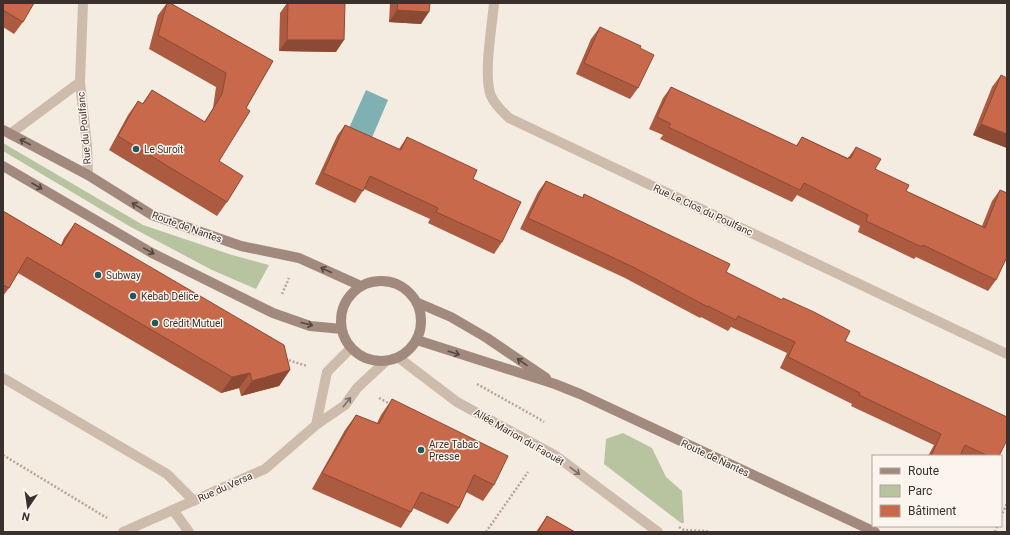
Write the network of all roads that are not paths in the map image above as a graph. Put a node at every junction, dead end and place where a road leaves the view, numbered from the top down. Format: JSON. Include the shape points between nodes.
{"nodes":[{"id":1,"x":83,"y":3,"type":"edge"},
{"id":2,"x":494,"y":3,"type":"edge"},
{"id":3,"x":80,"y":82,"type":"junction"},
{"id":4,"x":7,"y":132,"type":"edge"},
{"id":5,"x":3,"y":166,"type":"edge"},
{"id":6,"x":88,"y":175,"type":"junction"},
{"id":7,"x":361,"y":286,"type":"junction"},
{"id":8,"x":416,"y":302,"type":"junction"},
{"id":9,"x":342,"y":328,"type":"junction"},
{"id":10,"x":417,"y":340,"type":"junction"},
{"id":11,"x":351,"y":348,"type":"junction"},
{"id":12,"x":1007,"y":354,"type":"edge"},
{"id":13,"x":398,"y":358,"type":"junction"},
{"id":14,"x":386,"y":361,"type":"junction"},
{"id":15,"x":3,"y":378,"type":"edge"},
{"id":16,"x":555,"y":384,"type":"junction"},
{"id":17,"x":316,"y":425,"type":"junction"},
{"id":18,"x":194,"y":501,"type":"junction"},
{"id":19,"x":173,"y":510,"type":"junction"},
{"id":20,"x":123,"y":532,"type":"edge"},
{"id":21,"x":189,"y":532,"type":"edge"},
{"id":22,"x":658,"y":532,"type":"edge"},
{"id":23,"x":875,"y":532,"type":"edge"}],
"edges":[{"from":1,"to":3,"type":"street","name":"Rue du Poulfanc"},
{"from":2,"to":12,"type":"street","name":"Rue Le Clos du Poulfanc","via":[[489,85],[492,97],[509,118]]},
{"from":3,"to":4,"type":"street","name":"Rue du Poulfanc"},
{"from":3,"to":6,"type":"street","name":"Rue du Poulfanc"},
{"from":6,"to":4,"type":"main road","name":"Route de Nantes","one_way":true},
{"from":5,"to":9,"type":"main road","one_way":true,"via":[[152,253],[273,313],[310,326]]},
{"from":7,"to":6,"type":"main road","name":"Route de Nantes","one_way":true,"via":[[299,258],[241,246],[152,215]]},
{"from":7,"to":8,"type":"main road","via":[[373,282],[398,285]]},
{"from":7,"to":9,"type":"main road","via":[[345,305]]},
{"from":8,"to":10,"type":"main road","via":[[421,314]]},
{"from":16,"to":8,"type":"main road","name":"Route de Nantes","one_way":true,"via":[[487,338],[451,317]]},
{"from":9,"to":11,"type":"main road"},
{"from":10,"to":13,"type":"main road","via":[[410,350]]},
{"from":10,"to":16,"type":"main road","name":"Route de Nantes","one_way":true},
{"from":11,"to":14,"type":"main road","via":[[372,360]]},
{"from":11,"to":17,"type":"street","via":[[327,372]]},
{"from":13,"to":14,"type":"main road"},
{"from":13,"to":22,"type":"street","name":"Allée Marion du Faouët","one_way":true,"via":[[457,402],[556,456]]},
{"from":17,"to":14,"type":"street","name":"Rue du Versa","one_way":true,"via":[[345,405],[357,388]]},
{"from":15,"to":18,"type":"street","via":[[167,474]]},
{"from":16,"to":23,"type":"main road","name":"Route de Nantes"},
{"from":17,"to":18,"type":"street","name":"Rue du Versa","via":[[265,469]]},
{"from":18,"to":19,"type":"street","name":"Rue du Versa"},
{"from":19,"to":20,"type":"street","name":"Rue du Versa"},
{"from":19,"to":21,"type":"street"}]}
